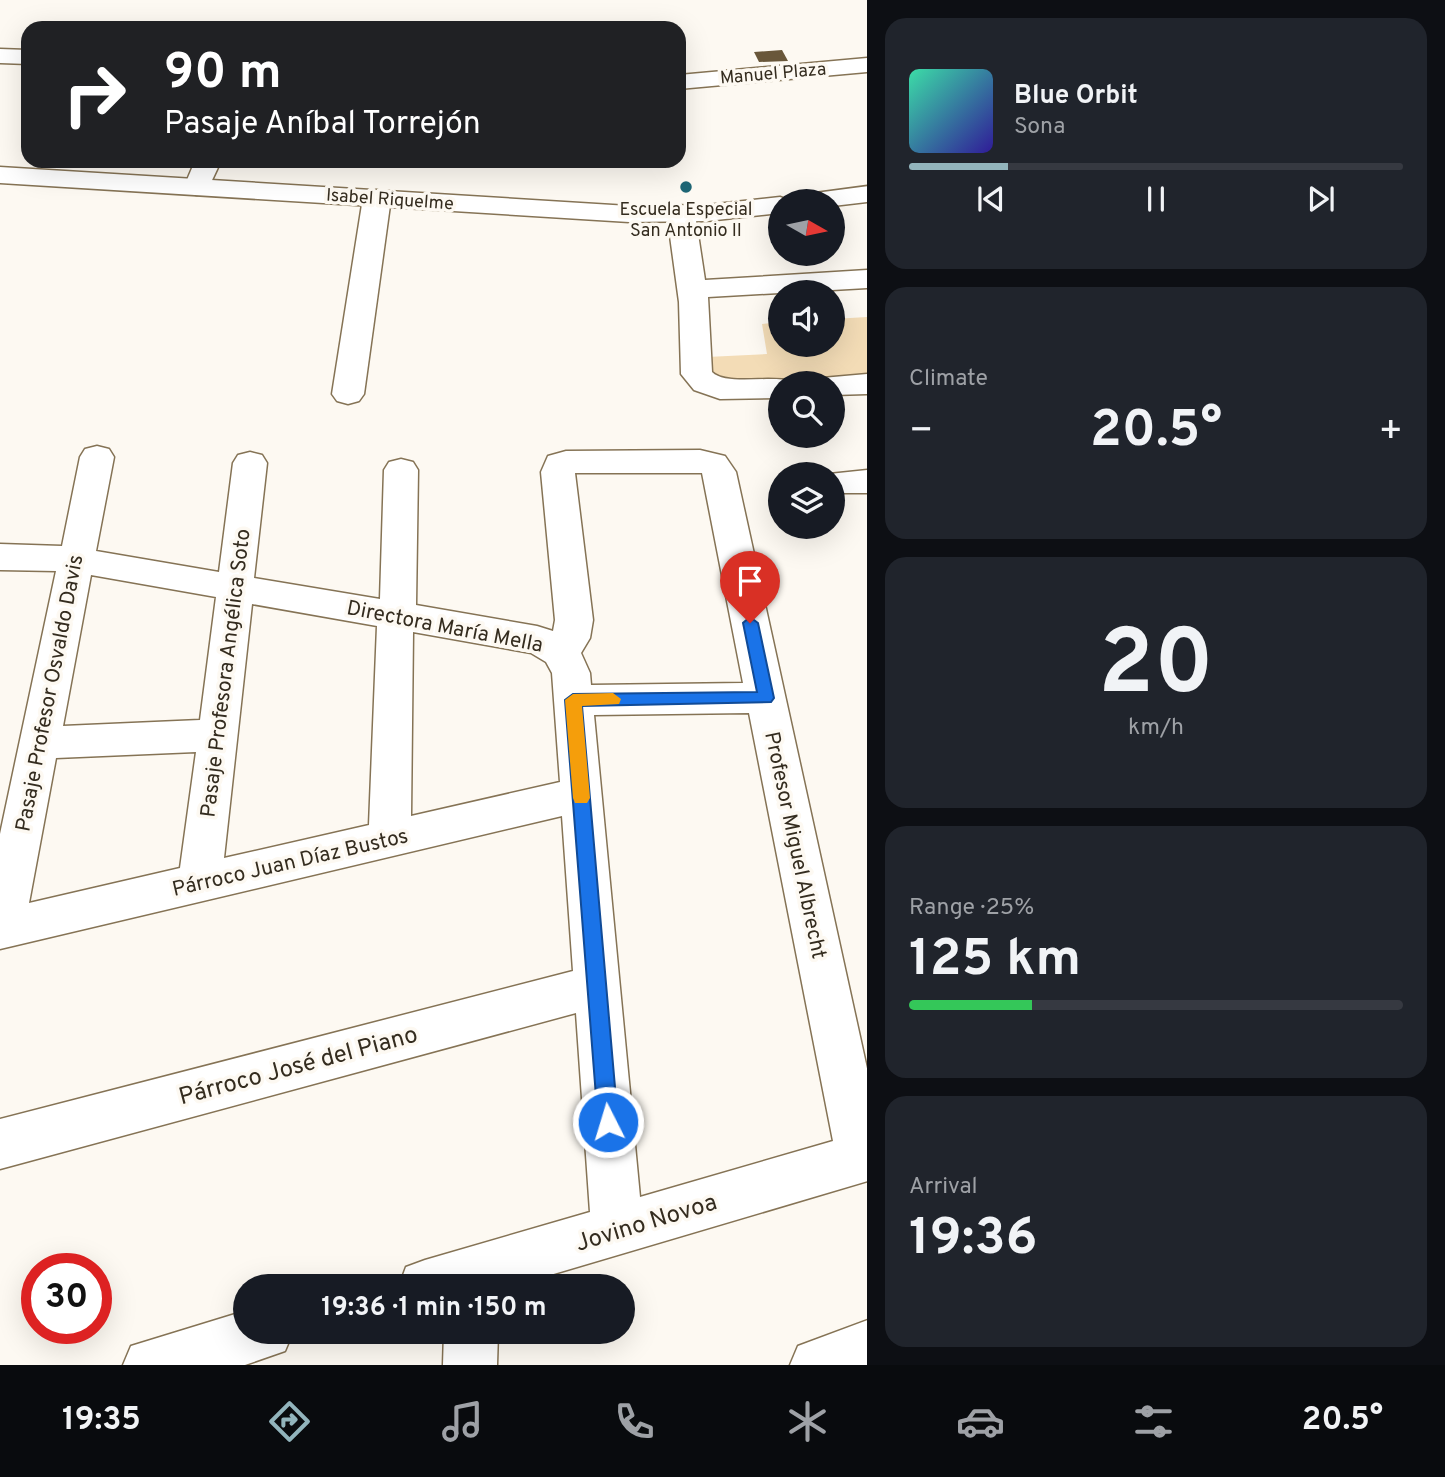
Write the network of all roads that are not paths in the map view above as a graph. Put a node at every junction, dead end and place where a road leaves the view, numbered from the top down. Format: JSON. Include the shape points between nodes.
{"nodes":[{"id":1,"x":0,"y":56,"type":"edge"},
{"id":2,"x":21,"y":57,"type":"edge"},
{"id":3,"x":867,"y":65,"type":"edge"},
{"id":4,"x":686,"y":81,"type":"edge"},
{"id":5,"x":205,"y":168,"type":"edge"},
{"id":6,"x":0,"y":175,"type":"edge"},
{"id":7,"x":197,"y":187,"type":"junction"},
{"id":8,"x":867,"y":194,"type":"edge"},
{"id":9,"x":845,"y":197,"type":"edge"},
{"id":10,"x":377,"y":198,"type":"junction"},
{"id":11,"x":768,"y":206,"type":"edge"},
{"id":12,"x":681,"y":214,"type":"junction"},
{"id":13,"x":867,"y":279,"type":"edge"},
{"id":14,"x":692,"y":289,"type":"junction"},
{"id":15,"x":867,"y":384,"type":"edge"},
{"id":16,"x":845,"y":385,"type":"edge"},
{"id":17,"x":768,"y":388,"type":"edge"},
{"id":18,"x":348,"y":394,"type":"dead end"},
{"id":19,"x":97,"y":457,"type":"dead end"},
{"id":20,"x":250,"y":463,"type":"dead end"},
{"id":21,"x":401,"y":470,"type":"dead end"},
{"id":22,"x":0,"y":556,"type":"edge"},
{"id":23,"x":76,"y":560,"type":"junction"},
{"id":24,"x":236,"y":587,"type":"junction"},
{"id":25,"x":396,"y":616,"type":"junction"},
{"id":26,"x":561,"y":652,"type":"junction"},
{"id":27,"x":766,"y":698,"type":"junction"},
{"id":28,"x":573,"y":700,"type":"junction"},
{"id":29,"x":218,"y":735,"type":"junction"},
{"id":30,"x":40,"y":743,"type":"junction"},
{"id":31,"x":581,"y":794,"type":"junction"},
{"id":32,"x":390,"y":838,"type":"junction"},
{"id":33,"x":200,"y":883,"type":"junction"},
{"id":34,"x":1,"y":929,"type":"edge"},
{"id":35,"x":597,"y":986,"type":"junction"},
{"id":36,"x":0,"y":1144,"type":"edge"},
{"id":37,"x":864,"y":1156,"type":"edge"},
{"id":38,"x":617,"y":1231,"type":"junction"},
{"id":39,"x":489,"y":1274,"type":"edge"},
{"id":40,"x":471,"y":1344,"type":"edge"},
{"id":41,"x":239,"y":1347,"type":"edge"},
{"id":42,"x":867,"y":1347,"type":"edge"},
{"id":43,"x":150,"y":1365,"type":"edge"},
{"id":44,"x":470,"y":1365,"type":"edge"},
{"id":45,"x":817,"y":1365,"type":"edge"}],
"edges":[{"from":1,"to":2,"type":"street"},
{"from":3,"to":4,"type":"street","name":"Manuel Plaza"},
{"from":5,"to":7,"type":"street"},
{"from":6,"to":7,"type":"street","name":"Isabel Riquelme"},
{"from":7,"to":10,"type":"street","name":"Isabel Riquelme"},
{"from":8,"to":9,"type":"street"},
{"from":10,"to":12,"type":"street","name":"Isabel Riquelme"},
{"from":10,"to":18,"type":"street"},
{"from":11,"to":12,"type":"street","name":"Isabel Riquelme"},
{"from":12,"to":14,"type":"street"},
{"from":13,"to":14,"type":"street"},
{"from":14,"to":17,"type":"street","via":[[700,379],[720,389]]},
{"from":15,"to":16,"type":"street"},
{"from":19,"to":23,"type":"street","name":"Pasaje Profesor Osvaldo Davis"},
{"from":20,"to":24,"type":"street","name":"Pasaje Profesora Angélica Soto"},
{"from":21,"to":25,"type":"street"},
{"from":22,"to":23,"type":"street","name":"Directora María Mella"},
{"from":23,"to":24,"type":"street","name":"Directora María Mella"},
{"from":23,"to":30,"type":"street","name":"Pasaje Profesor Osvaldo Davis"},
{"from":24,"to":25,"type":"street","name":"Directora María Mella"},
{"from":24,"to":29,"type":"street","name":"Pasaje Profesora Angélica Soto"},
{"from":25,"to":26,"type":"street","name":"Directora María Mella","via":[[537,640]]},
{"from":25,"to":32,"type":"street"},
{"from":26,"to":27,"type":"street","name":"Profesor Miguel Albrecht","via":[[571,638],[573,620],[560,464],[706,461],[719,472]]},
{"from":26,"to":28,"type":"street","name":"Directora María Mella","via":[[571,673]]},
{"from":27,"to":28,"type":"street"},
{"from":27,"to":37,"type":"street","name":"Profesor Miguel Albrecht"},
{"from":28,"to":31,"type":"street","name":"Directora María Mella"},
{"from":29,"to":30,"type":"street"},
{"from":29,"to":33,"type":"street","name":"Pasaje Profesora Angélica Soto"},
{"from":30,"to":34,"type":"street","name":"Pasaje Profesor Osvaldo Davis"},
{"from":31,"to":32,"type":"street","name":"Párroco Juan Díaz Bustos"},
{"from":31,"to":35,"type":"street","name":"Directora María Mella"},
{"from":32,"to":33,"type":"street","name":"Párroco Juan Díaz Bustos"},
{"from":33,"to":34,"type":"street","name":"Párroco Juan Díaz Bustos"},
{"from":35,"to":36,"type":"street","name":"Párroco José del Piano"},
{"from":35,"to":38,"type":"street","name":"Directora María Mella"},
{"from":37,"to":38,"type":"street","name":"Jovino Novoa"},
{"from":38,"to":39,"type":"street","name":"Jovino Novoa"},
{"from":40,"to":44,"type":"street"},
{"from":41,"to":43,"type":"street"},
{"from":42,"to":45,"type":"street"}]}
